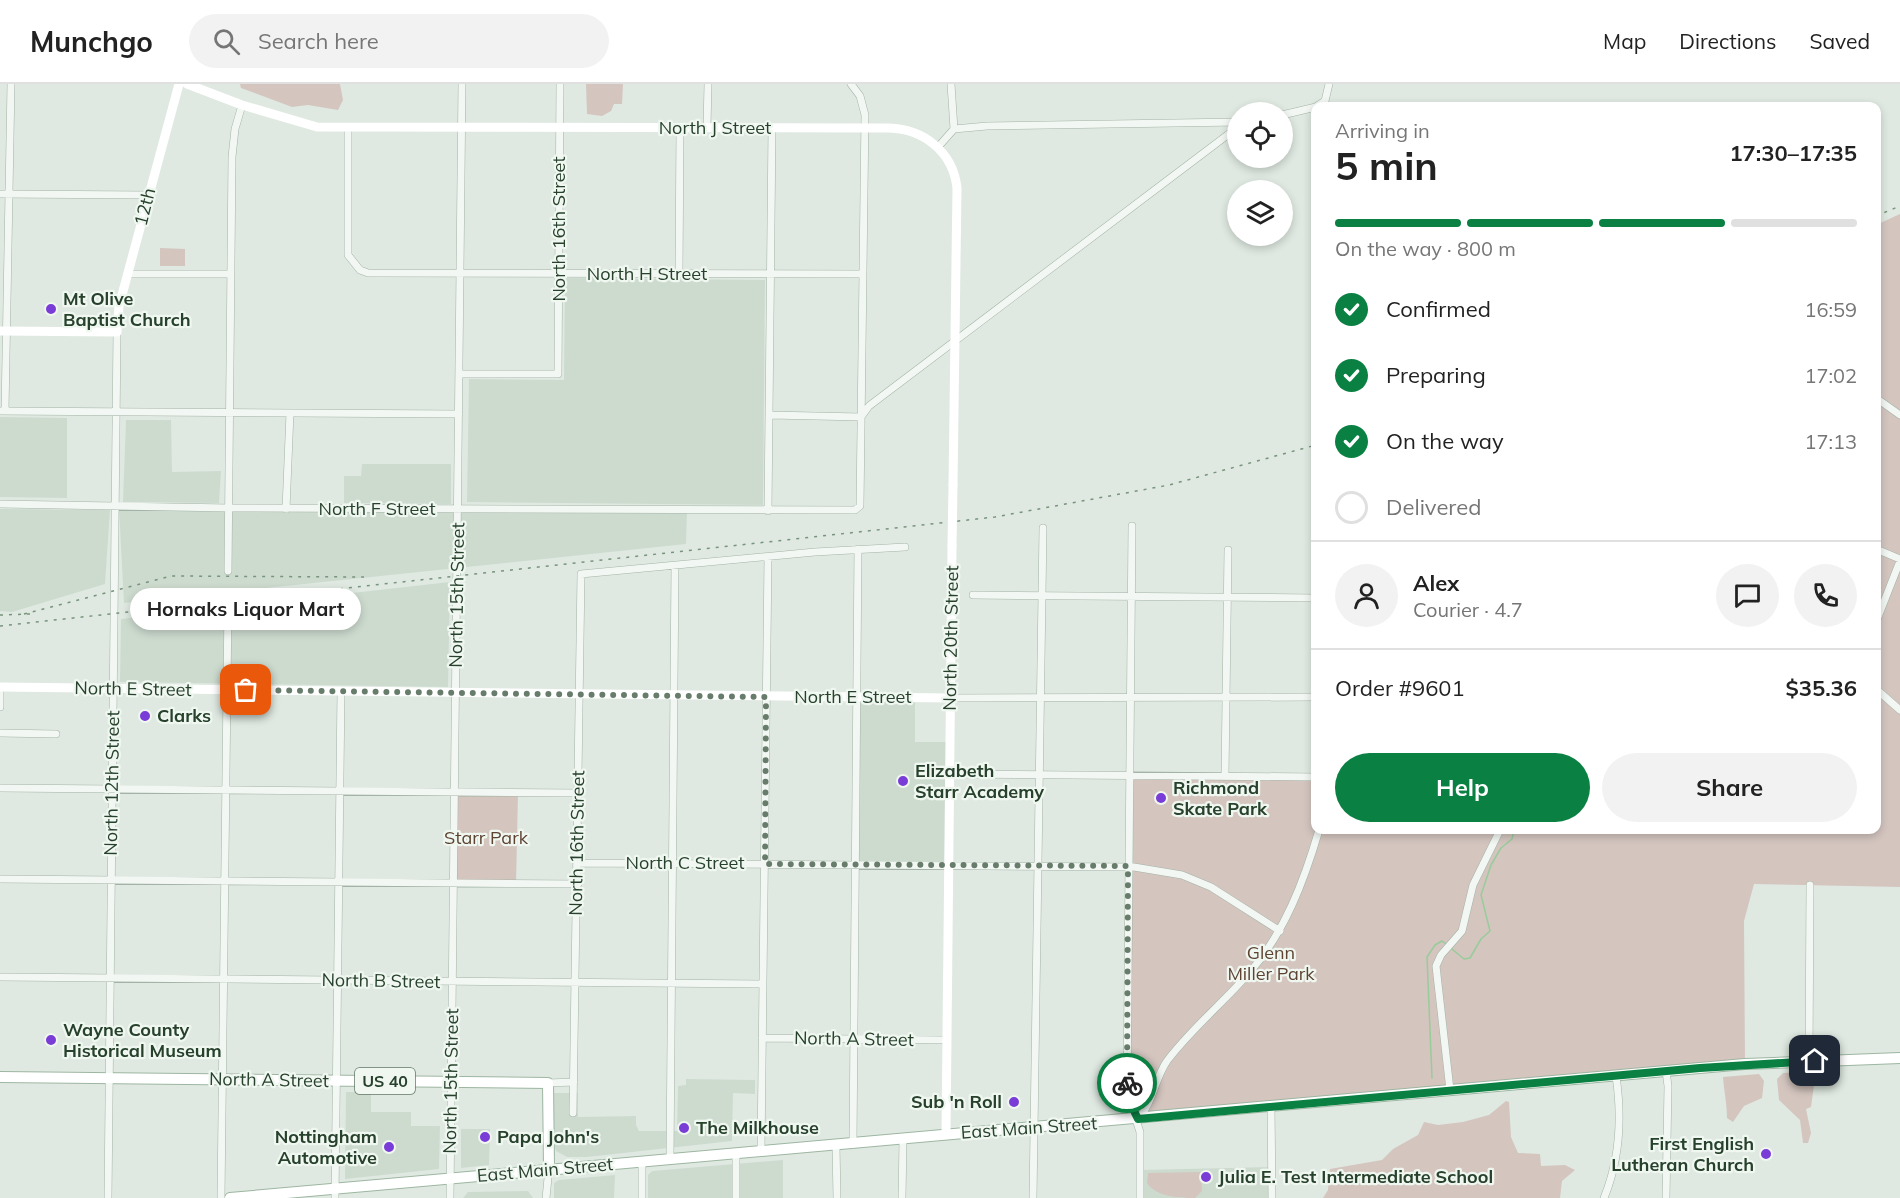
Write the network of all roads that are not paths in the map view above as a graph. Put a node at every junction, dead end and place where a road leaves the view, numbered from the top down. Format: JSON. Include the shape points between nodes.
{"nodes":[{"id":1,"x":11,"y":84,"type":"edge"},
{"id":2,"x":178,"y":84,"type":"edge"},
{"id":3,"x":187,"y":84,"type":"edge"},
{"id":4,"x":462,"y":84,"type":"edge"},
{"id":5,"x":560,"y":84,"type":"edge"},
{"id":6,"x":708,"y":84,"type":"edge"},
{"id":7,"x":851,"y":84,"type":"edge"},
{"id":8,"x":951,"y":84,"type":"edge"},
{"id":9,"x":1329,"y":84,"type":"edge"},
{"id":10,"x":1322,"y":102,"type":"edge"},
{"id":11,"x":242,"y":105,"type":"junction"},
{"id":12,"x":1311,"y":108,"type":"edge"},
{"id":13,"x":1293,"y":112,"type":"edge"},
{"id":14,"x":1227,"y":122,"type":"edge"},
{"id":15,"x":348,"y":127,"type":"junction"},
{"id":16,"x":461,"y":127,"type":"junction"},
{"id":17,"x":707,"y":127,"type":"junction"},
{"id":18,"x":559,"y":128,"type":"junction"},
{"id":19,"x":680,"y":128,"type":"junction"},
{"id":20,"x":772,"y":128,"type":"junction"},
{"id":21,"x":864,"y":128,"type":"junction"},
{"id":22,"x":954,"y":129,"type":"junction"},
{"id":23,"x":1227,"y":135,"type":"edge"},
{"id":24,"x":938,"y":147,"type":"junction"},
{"id":25,"x":0,"y":194,"type":"edge"},
{"id":26,"x":9,"y":194,"type":"junction"},
{"id":27,"x":148,"y":195,"type":"junction"},
{"id":28,"x":558,"y":273,"type":"junction"},
{"id":29,"x":129,"y":274,"type":"junction"},
{"id":30,"x":231,"y":274,"type":"junction"},
{"id":31,"x":460,"y":274,"type":"junction"},
{"id":32,"x":679,"y":274,"type":"junction"},
{"id":33,"x":771,"y":274,"type":"junction"},
{"id":34,"x":863,"y":274,"type":"junction"},
{"id":35,"x":4,"y":331,"type":"edge"},
{"id":36,"x":117,"y":332,"type":"junction"},
{"id":37,"x":956,"y":341,"type":"junction"},
{"id":38,"x":459,"y":374,"type":"junction"},
{"id":39,"x":1881,"y":402,"type":"edge"},
{"id":40,"x":3,"y":411,"type":"edge"},
{"id":41,"x":117,"y":412,"type":"junction"},
{"id":42,"x":231,"y":413,"type":"junction"},
{"id":43,"x":290,"y":413,"type":"junction"},
{"id":44,"x":459,"y":414,"type":"junction"},
{"id":45,"x":770,"y":415,"type":"junction"},
{"id":46,"x":1900,"y":415,"type":"edge"},
{"id":47,"x":861,"y":417,"type":"junction"},
{"id":48,"x":0,"y":504,"type":"edge"},
{"id":49,"x":116,"y":506,"type":"junction"},
{"id":50,"x":229,"y":508,"type":"junction"},
{"id":51,"x":286,"y":509,"type":"junction"},
{"id":52,"x":459,"y":509,"type":"junction"},
{"id":53,"x":768,"y":511,"type":"junction"},
{"id":54,"x":1132,"y":526,"type":"dead end"},
{"id":55,"x":1043,"y":528,"type":"dead end"},
{"id":56,"x":905,"y":547,"type":"dead end"},
{"id":57,"x":858,"y":549,"type":"junction"},
{"id":58,"x":1228,"y":550,"type":"dead end"},
{"id":59,"x":1881,"y":551,"type":"edge"},
{"id":60,"x":768,"y":557,"type":"junction"},
{"id":61,"x":1900,"y":560,"type":"edge"},
{"id":62,"x":675,"y":566,"type":"junction"},
{"id":63,"x":228,"y":571,"type":"dead end"},
{"id":64,"x":973,"y":595,"type":"dead end"},
{"id":65,"x":1042,"y":596,"type":"junction"},
{"id":66,"x":1131,"y":596,"type":"junction"},
{"id":67,"x":1228,"y":597,"type":"junction"},
{"id":68,"x":1311,"y":598,"type":"edge"},
{"id":69,"x":228,"y":604,"type":"dead end"},
{"id":70,"x":1881,"y":609,"type":"edge"},
{"id":71,"x":0,"y":687,"type":"edge"},
{"id":72,"x":114,"y":688,"type":"junction"},
{"id":73,"x":227,"y":690,"type":"junction"},
{"id":74,"x":341,"y":692,"type":"junction"},
{"id":75,"x":456,"y":693,"type":"junction"},
{"id":76,"x":1881,"y":693,"type":"edge"},
{"id":77,"x":579,"y":695,"type":"junction"},
{"id":78,"x":674,"y":696,"type":"junction"},
{"id":79,"x":766,"y":697,"type":"junction"},
{"id":80,"x":857,"y":697,"type":"junction"},
{"id":81,"x":1129,"y":697,"type":"junction"},
{"id":82,"x":1226,"y":697,"type":"junction"},
{"id":83,"x":1311,"y":697,"type":"edge"},
{"id":84,"x":950,"y":698,"type":"junction"},
{"id":85,"x":1041,"y":698,"type":"junction"},
{"id":86,"x":0,"y":706,"type":"edge"},
{"id":87,"x":1900,"y":710,"type":"edge"},
{"id":88,"x":0,"y":733,"type":"edge"},
{"id":89,"x":56,"y":734,"type":"dead end"},
{"id":90,"x":949,"y":774,"type":"junction"},
{"id":91,"x":1040,"y":775,"type":"junction"},
{"id":92,"x":1129,"y":775,"type":"junction"},
{"id":93,"x":1225,"y":776,"type":"junction"},
{"id":94,"x":1311,"y":777,"type":"edge"},
{"id":95,"x":0,"y":788,"type":"edge"},
{"id":96,"x":111,"y":789,"type":"junction"},
{"id":97,"x":226,"y":790,"type":"junction"},
{"id":98,"x":339,"y":791,"type":"junction"},
{"id":99,"x":455,"y":792,"type":"junction"},
{"id":100,"x":578,"y":793,"type":"junction"},
{"id":101,"x":1318,"y":834,"type":"edge"},
{"id":102,"x":1498,"y":834,"type":"edge"},
{"id":103,"x":578,"y":863,"type":"junction"},
{"id":104,"x":673,"y":864,"type":"junction"},
{"id":105,"x":765,"y":864,"type":"junction"},
{"id":106,"x":855,"y":865,"type":"junction"},
{"id":107,"x":948,"y":865,"type":"junction"},
{"id":108,"x":1039,"y":865,"type":"junction"},
{"id":109,"x":1128,"y":866,"type":"junction"},
{"id":110,"x":0,"y":879,"type":"edge"},
{"id":111,"x":111,"y":880,"type":"junction"},
{"id":112,"x":225,"y":881,"type":"junction"},
{"id":113,"x":339,"y":882,"type":"junction"},
{"id":114,"x":453,"y":883,"type":"junction"},
{"id":115,"x":578,"y":884,"type":"junction"},
{"id":116,"x":1810,"y":885,"type":"dead end"},
{"id":117,"x":1280,"y":931,"type":"junction"},
{"id":118,"x":0,"y":977,"type":"edge"},
{"id":119,"x":110,"y":978,"type":"junction"},
{"id":120,"x":224,"y":980,"type":"junction"},
{"id":121,"x":337,"y":981,"type":"junction"},
{"id":122,"x":452,"y":982,"type":"junction"},
{"id":123,"x":574,"y":983,"type":"junction"},
{"id":124,"x":671,"y":983,"type":"junction"},
{"id":125,"x":762,"y":984,"type":"junction"},
{"id":126,"x":762,"y":1038,"type":"junction"},
{"id":127,"x":854,"y":1040,"type":"junction"},
{"id":128,"x":947,"y":1040,"type":"junction"},
{"id":129,"x":1900,"y":1058,"type":"edge"},
{"id":130,"x":1809,"y":1061,"type":"junction"},
{"id":131,"x":1666,"y":1071,"type":"junction"},
{"id":132,"x":1616,"y":1076,"type":"junction"},
{"id":133,"x":0,"y":1077,"type":"edge"},
{"id":134,"x":109,"y":1078,"type":"junction"},
{"id":135,"x":222,"y":1079,"type":"junction"},
{"id":136,"x":336,"y":1081,"type":"junction"},
{"id":137,"x":451,"y":1082,"type":"junction"},
{"id":138,"x":574,"y":1082,"type":"junction"},
{"id":139,"x":548,"y":1083,"type":"junction"},
{"id":140,"x":1450,"y":1090,"type":"junction"},
{"id":141,"x":1272,"y":1106,"type":"junction"},
{"id":142,"x":573,"y":1113,"type":"dead end"},
{"id":143,"x":1138,"y":1119,"type":"junction"},
{"id":144,"x":1035,"y":1127,"type":"junction"},
{"id":145,"x":946,"y":1134,"type":"junction"},
{"id":146,"x":903,"y":1140,"type":"junction"},
{"id":147,"x":853,"y":1144,"type":"junction"},
{"id":148,"x":836,"y":1145,"type":"junction"},
{"id":149,"x":761,"y":1151,"type":"junction"},
{"id":150,"x":735,"y":1153,"type":"junction"},
{"id":151,"x":670,"y":1158,"type":"junction"},
{"id":152,"x":642,"y":1162,"type":"junction"},
{"id":153,"x":549,"y":1168,"type":"junction"},
{"id":154,"x":450,"y":1178,"type":"junction"},
{"id":155,"x":335,"y":1193,"type":"edge"},
{"id":156,"x":108,"y":1198,"type":"edge"},
{"id":157,"x":221,"y":1198,"type":"edge"},
{"id":158,"x":230,"y":1198,"type":"edge"},
{"id":159,"x":450,"y":1198,"type":"edge"},
{"id":160,"x":546,"y":1198,"type":"edge"},
{"id":161,"x":642,"y":1198,"type":"edge"},
{"id":162,"x":736,"y":1198,"type":"edge"},
{"id":163,"x":837,"y":1198,"type":"edge"},
{"id":164,"x":902,"y":1198,"type":"edge"},
{"id":165,"x":1033,"y":1198,"type":"edge"},
{"id":166,"x":1140,"y":1198,"type":"edge"},
{"id":167,"x":1272,"y":1198,"type":"edge"},
{"id":168,"x":1604,"y":1198,"type":"edge"},
{"id":169,"x":1666,"y":1198,"type":"edge"}],
"edges":[{"from":1,"to":26,"type":"street"},
{"from":2,"to":27,"type":"street","name":"12th"},
{"from":3,"to":11,"type":"street","name":"North J Street"},
{"from":4,"to":16,"type":"street","name":"North 15th Street"},
{"from":5,"to":18,"type":"street","name":"North 16th Street"},
{"from":6,"to":17,"type":"street"},
{"from":7,"to":21,"type":"street","via":[[862,102]]},
{"from":8,"to":22,"type":"street"},
{"from":9,"to":10,"type":"street"},
{"from":11,"to":15,"type":"street","name":"North J Street","via":[[307,125]]},
{"from":11,"to":30,"type":"street","via":[[233,138]]},
{"from":12,"to":13,"type":"street"},
{"from":14,"to":22,"type":"street","via":[[1096,122]]},
{"from":15,"to":16,"type":"street","name":"North J Street"},
{"from":15,"to":31,"type":"street","name":"North H Street","via":[[348,255],[360,270],[375,274]]},
{"from":16,"to":18,"type":"street","name":"North J Street"},
{"from":16,"to":31,"type":"street","name":"North 15th Street"},
{"from":17,"to":19,"type":"street","name":"North J Street"},
{"from":17,"to":20,"type":"street","name":"North J Street"},
{"from":18,"to":19,"type":"street","name":"North J Street"},
{"from":18,"to":28,"type":"street","name":"North 16th Street"},
{"from":19,"to":32,"type":"street"},
{"from":20,"to":21,"type":"street","name":"North J Street"},
{"from":20,"to":33,"type":"street"},
{"from":21,"to":24,"type":"street","name":"North J Street","via":[[909,130]]},
{"from":21,"to":34,"type":"street"},
{"from":22,"to":24,"type":"street"},
{"from":23,"to":37,"type":"street"},
{"from":24,"to":37,"type":"street","name":"North 20th Street","via":[[954,170],[957,188]]},
{"from":25,"to":26,"type":"street"},
{"from":26,"to":27,"type":"street"},
{"from":26,"to":35,"type":"street"},
{"from":27,"to":29,"type":"street","name":"12th"},
{"from":28,"to":31,"type":"street","name":"North H Street"},
{"from":28,"to":32,"type":"street","name":"North H Street"},
{"from":28,"to":38,"type":"street","name":"North 16th Street","via":[[558,374]]},
{"from":29,"to":30,"type":"street"},
{"from":29,"to":36,"type":"street","name":"12th","via":[[119,306]]},
{"from":30,"to":42,"type":"street"},
{"from":31,"to":38,"type":"street","name":"North 15th Street"},
{"from":32,"to":33,"type":"street","name":"North H Street"},
{"from":33,"to":34,"type":"street","name":"North H Street"},
{"from":33,"to":45,"type":"street"},
{"from":34,"to":47,"type":"street"},
{"from":35,"to":36,"type":"street"},
{"from":35,"to":40,"type":"street"},
{"from":36,"to":41,"type":"street","name":"North 12th Street"},
{"from":37,"to":47,"type":"street"},
{"from":37,"to":84,"type":"street","name":"North 20th Street","bridge":true},
{"from":38,"to":44,"type":"street","name":"North 15th Street"},
{"from":39,"to":46,"type":"street"},
{"from":40,"to":41,"type":"street"},
{"from":41,"to":42,"type":"street"},
{"from":41,"to":49,"type":"street","name":"North 12th Street"},
{"from":42,"to":43,"type":"street"},
{"from":42,"to":50,"type":"street"},
{"from":43,"to":44,"type":"street"},
{"from":43,"to":51,"type":"street"},
{"from":44,"to":52,"type":"street","name":"North 15th Street"},
{"from":45,"to":47,"type":"street"},
{"from":45,"to":53,"type":"street"},
{"from":47,"to":53,"type":"street","name":"North F Street","via":[[860,506],[852,511]]},
{"from":48,"to":49,"type":"street","name":"North F Street"},
{"from":49,"to":50,"type":"street","name":"North F Street"},
{"from":49,"to":72,"type":"street","name":"North 12th Street"},
{"from":50,"to":51,"type":"street","name":"North F Street"},
{"from":50,"to":63,"type":"street"},
{"from":51,"to":52,"type":"street","name":"North F Street"},
{"from":52,"to":53,"type":"street","name":"North F Street"},
{"from":52,"to":75,"type":"street","name":"North 15th Street"},
{"from":54,"to":66,"type":"street"},
{"from":55,"to":65,"type":"street"},
{"from":56,"to":57,"type":"street"},
{"from":57,"to":60,"type":"street"},
{"from":57,"to":80,"type":"street"},
{"from":58,"to":67,"type":"street"},
{"from":59,"to":61,"type":"street"},
{"from":60,"to":62,"type":"street"},
{"from":60,"to":79,"type":"street"},
{"from":61,"to":70,"type":"street"},
{"from":62,"to":77,"type":"street","name":"North 16th Street","via":[[581,574]]},
{"from":62,"to":78,"type":"street"},
{"from":64,"to":65,"type":"street"},
{"from":65,"to":66,"type":"street"},
{"from":65,"to":85,"type":"street"},
{"from":66,"to":67,"type":"street"},
{"from":66,"to":81,"type":"street"},
{"from":67,"to":68,"type":"street"},
{"from":67,"to":82,"type":"street"},
{"from":69,"to":73,"type":"street"},
{"from":71,"to":72,"type":"street","name":"North E Street"},
{"from":71,"to":86,"type":"street"},
{"from":72,"to":73,"type":"street","name":"North E Street"},
{"from":72,"to":96,"type":"street","name":"North 12th Street"},
{"from":73,"to":74,"type":"street","name":"North E Street"},
{"from":73,"to":97,"type":"street"},
{"from":74,"to":75,"type":"street","name":"North E Street"},
{"from":74,"to":98,"type":"street"},
{"from":75,"to":77,"type":"street","name":"North E Street"},
{"from":75,"to":99,"type":"street","name":"North 15th Street"},
{"from":76,"to":87,"type":"street"},
{"from":77,"to":78,"type":"street","name":"North E Street"},
{"from":77,"to":100,"type":"street","name":"North 16th Street"},
{"from":78,"to":79,"type":"street","name":"North E Street"},
{"from":78,"to":104,"type":"street"},
{"from":79,"to":80,"type":"street","name":"North E Street"},
{"from":79,"to":105,"type":"street"},
{"from":80,"to":84,"type":"street","name":"North E Street"},
{"from":80,"to":106,"type":"street"},
{"from":81,"to":82,"type":"street"},
{"from":81,"to":85,"type":"street"},
{"from":81,"to":92,"type":"street"},
{"from":82,"to":83,"type":"street"},
{"from":82,"to":93,"type":"street"},
{"from":84,"to":85,"type":"street"},
{"from":84,"to":90,"type":"street","name":"North 20th Street"},
{"from":85,"to":91,"type":"street"},
{"from":88,"to":89,"type":"street"},
{"from":90,"to":91,"type":"street"},
{"from":90,"to":107,"type":"street","name":"North 20th Street"},
{"from":91,"to":92,"type":"street"},
{"from":91,"to":108,"type":"street"},
{"from":92,"to":93,"type":"street"},
{"from":92,"to":109,"type":"street"},
{"from":93,"to":94,"type":"street"},
{"from":95,"to":96,"type":"street"},
{"from":96,"to":97,"type":"street"},
{"from":96,"to":111,"type":"street","name":"North 12th Street"},
{"from":97,"to":98,"type":"street"},
{"from":97,"to":112,"type":"street"},
{"from":98,"to":99,"type":"street"},
{"from":98,"to":113,"type":"street"},
{"from":99,"to":100,"type":"street"},
{"from":99,"to":114,"type":"street","name":"North 15th Street"},
{"from":100,"to":103,"type":"street","name":"North 16th Street"},
{"from":101,"to":117,"type":"street","via":[[1299,891]]},
{"from":102,"to":140,"type":"street","via":[[1473,885],[1465,924],[1437,961]]},
{"from":103,"to":104,"type":"street","name":"North C Street"},
{"from":103,"to":115,"type":"street","name":"North 16th Street"},
{"from":104,"to":105,"type":"street","name":"North C Street"},
{"from":104,"to":124,"type":"street"},
{"from":105,"to":106,"type":"street","name":"North C Street"},
{"from":105,"to":125,"type":"street"},
{"from":106,"to":107,"type":"street","name":"North C Street"},
{"from":106,"to":127,"type":"street"},
{"from":107,"to":108,"type":"street","name":"North C Street"},
{"from":107,"to":128,"type":"street","name":"North 20th Street"},
{"from":108,"to":109,"type":"street","name":"North C Street"},
{"from":108,"to":144,"type":"street"},
{"from":109,"to":117,"type":"street","name":"North C Street","via":[[1182,875],[1211,887]]},
{"from":109,"to":143,"type":"street","via":[[1127,1093]]},
{"from":110,"to":111,"type":"street"},
{"from":111,"to":112,"type":"street"},
{"from":111,"to":119,"type":"street","name":"North 12th Street"},
{"from":112,"to":113,"type":"street"},
{"from":112,"to":120,"type":"street"},
{"from":113,"to":114,"type":"street"},
{"from":113,"to":121,"type":"street"},
{"from":114,"to":115,"type":"street"},
{"from":114,"to":122,"type":"street","name":"North 15th Street"},
{"from":115,"to":123,"type":"street","name":"North 16th Street"},
{"from":116,"to":130,"type":"street"},
{"from":117,"to":143,"type":"street","via":[[1249,974],[1167,1061],[1147,1109]]},
{"from":118,"to":119,"type":"street","name":"North B Street"},
{"from":119,"to":120,"type":"street","name":"North B Street"},
{"from":119,"to":134,"type":"street","name":"North 12th Street"},
{"from":120,"to":121,"type":"street","name":"North B Street"},
{"from":120,"to":135,"type":"street"},
{"from":121,"to":122,"type":"street","name":"North B Street"},
{"from":121,"to":136,"type":"street"},
{"from":122,"to":123,"type":"street","name":"North B Street"},
{"from":122,"to":137,"type":"street","name":"North 15th Street"},
{"from":123,"to":124,"type":"street","name":"North B Street"},
{"from":123,"to":138,"type":"street","name":"North 16th Street"},
{"from":124,"to":125,"type":"street","name":"North B Street"},
{"from":124,"to":151,"type":"street"},
{"from":125,"to":126,"type":"street"},
{"from":126,"to":127,"type":"street","name":"North A Street"},
{"from":126,"to":149,"type":"street"},
{"from":127,"to":128,"type":"street","name":"North A Street"},
{"from":127,"to":147,"type":"street"},
{"from":128,"to":145,"type":"street","name":"North 20th Street"},
{"from":129,"to":130,"type":"main road","name":"East Main Street"},
{"from":130,"to":131,"type":"main road","name":"East Main Street"},
{"from":131,"to":132,"type":"main road","name":"East Main Street"},
{"from":131,"to":169,"type":"street"},
{"from":132,"to":140,"type":"main road","name":"East Main Street"},
{"from":132,"to":168,"type":"street","via":[[1620,1103],[1617,1154]]},
{"from":133,"to":134,"type":"main road","name":"North A Street","number":"US 40"},
{"from":134,"to":135,"type":"main road","name":"North A Street","number":"US 40"},
{"from":134,"to":156,"type":"street","name":"North 12th Street"},
{"from":135,"to":136,"type":"main road","name":"North A Street","number":"US 40"},
{"from":135,"to":157,"type":"street"},
{"from":136,"to":137,"type":"main road","name":"North A Street","number":"US 40"},
{"from":136,"to":155,"type":"street"},
{"from":137,"to":139,"type":"main road","name":"North A Street","number":"US 40"},
{"from":137,"to":154,"type":"street","name":"North 15th Street"},
{"from":138,"to":139,"type":"street","name":"North A Street"},
{"from":138,"to":142,"type":"street","name":"North 16th Street"},
{"from":139,"to":153,"type":"main road"},
{"from":140,"to":141,"type":"main road","name":"East Main Street"},
{"from":141,"to":143,"type":"main road","name":"East Main Street"},
{"from":141,"to":167,"type":"street"},
{"from":143,"to":144,"type":"main road","name":"East Main Street"},
{"from":143,"to":166,"type":"street"},
{"from":144,"to":145,"type":"main road","name":"East Main Street"},
{"from":144,"to":165,"type":"street"},
{"from":145,"to":146,"type":"main road","name":"East Main Street"},
{"from":146,"to":147,"type":"main road","name":"East Main Street"},
{"from":146,"to":164,"type":"street"},
{"from":147,"to":148,"type":"main road","name":"East Main Street"},
{"from":148,"to":149,"type":"main road","name":"East Main Street"},
{"from":148,"to":163,"type":"street"},
{"from":149,"to":150,"type":"main road","name":"East Main Street"},
{"from":150,"to":151,"type":"main road","name":"East Main Street"},
{"from":150,"to":162,"type":"street"},
{"from":151,"to":152,"type":"main road","name":"East Main Street"},
{"from":152,"to":153,"type":"main road","name":"East Main Street"},
{"from":152,"to":161,"type":"street"},
{"from":153,"to":154,"type":"main road","name":"East Main Street"},
{"from":153,"to":160,"type":"street"},
{"from":154,"to":155,"type":"main road","name":"East Main Street"},
{"from":154,"to":159,"type":"street","name":"North 15th Street"},
{"from":155,"to":158,"type":"main road","name":"East Main Street"}]}
